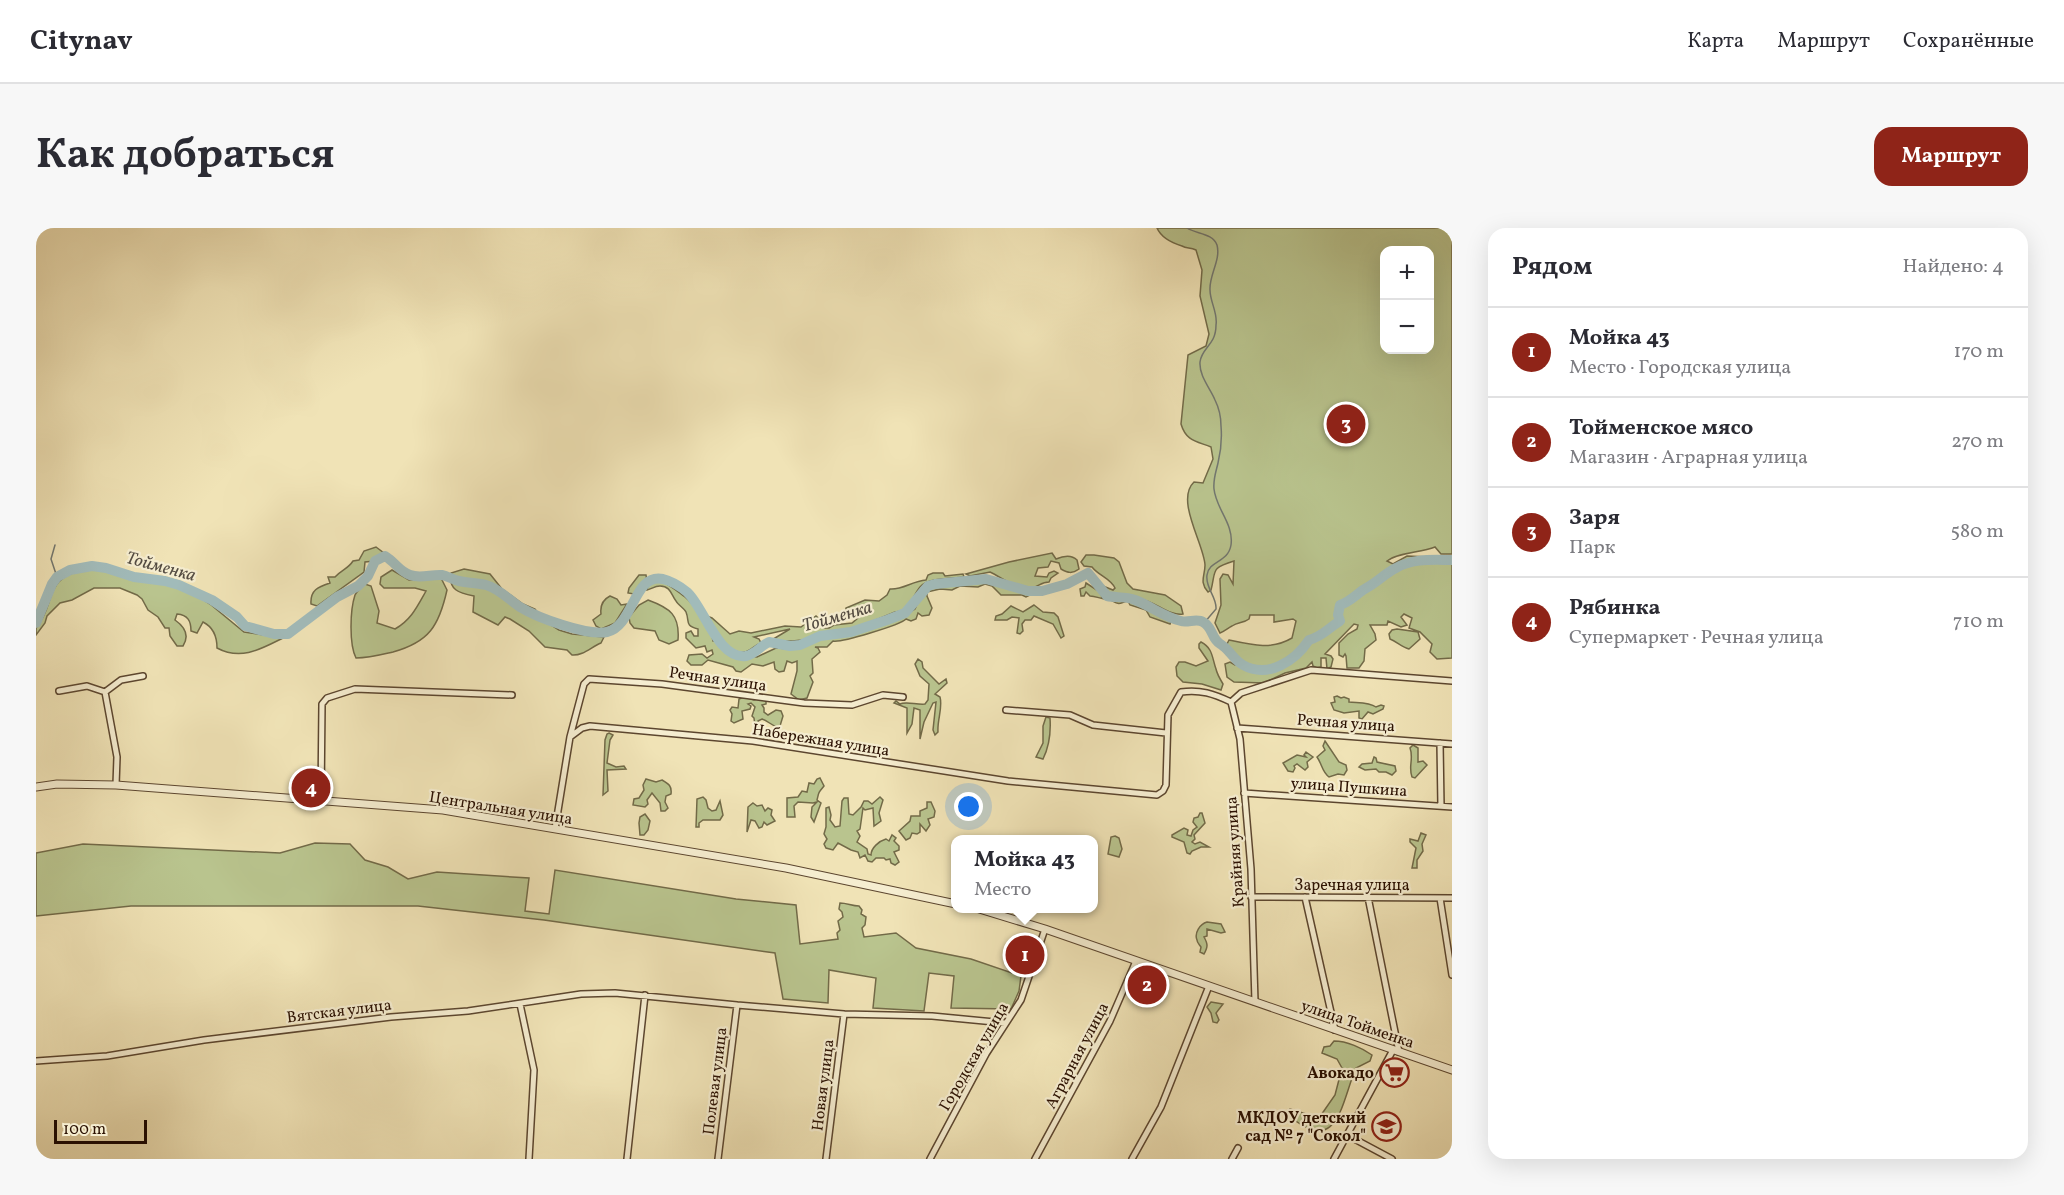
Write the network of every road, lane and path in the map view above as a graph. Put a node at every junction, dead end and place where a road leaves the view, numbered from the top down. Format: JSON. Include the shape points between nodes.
{"nodes":[{"id":1,"x":143,"y":676,"type":"dead end"},
{"id":2,"x":1452,"y":681,"type":"edge"},
{"id":3,"x":59,"y":691,"type":"dead end"},
{"id":4,"x":105,"y":692,"type":"junction"},
{"id":5,"x":512,"y":695,"type":"dead end"},
{"id":6,"x":903,"y":698,"type":"dead end"},
{"id":7,"x":1231,"y":702,"type":"junction"},
{"id":8,"x":1006,"y":710,"type":"dead end"},
{"id":9,"x":1237,"y":728,"type":"junction"},
{"id":10,"x":1166,"y":734,"type":"junction"},
{"id":11,"x":570,"y":737,"type":"junction"},
{"id":12,"x":1440,"y":743,"type":"junction"},
{"id":13,"x":1452,"y":744,"type":"edge"},
{"id":14,"x":117,"y":784,"type":"junction"},
{"id":15,"x":36,"y":787,"type":"edge"},
{"id":16,"x":1244,"y":793,"type":"junction"},
{"id":17,"x":321,"y":800,"type":"junction"},
{"id":18,"x":1441,"y":806,"type":"junction"},
{"id":19,"x":1452,"y":807,"type":"edge"},
{"id":20,"x":555,"y":829,"type":"junction"},
{"id":21,"x":1251,"y":897,"type":"junction"},
{"id":22,"x":1305,"y":897,"type":"junction"},
{"id":23,"x":1368,"y":897,"type":"junction"},
{"id":24,"x":1440,"y":898,"type":"junction"},
{"id":25,"x":1452,"y":898,"type":"edge"},
{"id":26,"x":951,"y":903,"type":"edge"},
{"id":27,"x":990,"y":913,"type":"edge"},
{"id":28,"x":1044,"y":929,"type":"junction"},
{"id":29,"x":1136,"y":961,"type":"junction"},
{"id":30,"x":1452,"y":975,"type":"edge"},
{"id":31,"x":1209,"y":986,"type":"junction"},
{"id":32,"x":645,"y":995,"type":"junction"},
{"id":33,"x":1255,"y":1002,"type":"junction"},
{"id":34,"x":520,"y":1004,"type":"junction"},
{"id":35,"x":737,"y":1005,"type":"junction"},
{"id":36,"x":844,"y":1014,"type":"junction"},
{"id":37,"x":1005,"y":1023,"type":"junction"},
{"id":38,"x":1335,"y":1030,"type":"junction"},
{"id":39,"x":1396,"y":1051,"type":"junction"},
{"id":40,"x":36,"y":1061,"type":"edge"},
{"id":41,"x":1452,"y":1070,"type":"edge"},
{"id":42,"x":1347,"y":1134,"type":"junction"},
{"id":43,"x":1238,"y":1148,"type":"dead end"},
{"id":44,"x":529,"y":1159,"type":"edge"},
{"id":45,"x":627,"y":1159,"type":"edge"},
{"id":46,"x":718,"y":1159,"type":"edge"},
{"id":47,"x":826,"y":1159,"type":"edge"},
{"id":48,"x":930,"y":1159,"type":"edge"},
{"id":49,"x":1035,"y":1159,"type":"edge"},
{"id":50,"x":1132,"y":1159,"type":"edge"},
{"id":51,"x":1232,"y":1159,"type":"edge"},
{"id":52,"x":1334,"y":1159,"type":"edge"},
{"id":53,"x":1392,"y":1159,"type":"edge"}],
"edges":[{"from":1,"to":4,"type":"street","via":[[121,680]]},
{"from":2,"to":7,"type":"street","via":[[1311,670],[1240,693]]},
{"from":3,"to":4,"type":"street","via":[[87,686]]},
{"from":4,"to":14,"type":"street","via":[[117,758]]},
{"from":5,"to":17,"type":"street","via":[[355,689],[327,698],[322,704]]},
{"from":6,"to":11,"type":"street","name":"Речная улица","via":[[883,695],[852,705],[804,703],[662,684],[589,679],[584,684]]},
{"from":7,"to":9,"type":"street","name":"Крайняя улица"},
{"from":7,"to":10,"type":"street","via":[[1209,692],[1181,692],[1168,715]]},
{"from":8,"to":10,"type":"street","via":[[1070,715],[1093,725]]},
{"from":9,"to":12,"type":"street","name":"Речная улица"},
{"from":9,"to":16,"type":"street","name":"Крайняя улица"},
{"from":10,"to":11,"type":"street","name":"Набережная улица","via":[[1166,785],[1157,795],[1008,781],[753,741],[590,726]]},
{"from":11,"to":20,"type":"street"},
{"from":12,"to":13,"type":"street","name":"Речная улица"},
{"from":12,"to":18,"type":"street"},
{"from":14,"to":15,"type":"street","name":"Центральная улица"},
{"from":14,"to":17,"type":"street","name":"Центральная улица"},
{"from":16,"to":18,"type":"street","name":"улица Пушкина"},
{"from":16,"to":21,"type":"street","name":"Крайняя улица"},
{"from":17,"to":20,"type":"street","name":"Центральная улица","via":[[443,810]]},
{"from":18,"to":19,"type":"street","name":"улица Пушкина"},
{"from":20,"to":26,"type":"street","name":"Центральная улица","via":[[786,868]]},
{"from":21,"to":22,"type":"street","name":"Заречная улица"},
{"from":21,"to":33,"type":"street","name":"Крайняя улица"},
{"from":22,"to":23,"type":"street","name":"Заречная улица"},
{"from":22,"to":38,"type":"street"},
{"from":23,"to":24,"type":"street","name":"Заречная улица"},
{"from":23,"to":39,"type":"street"},
{"from":24,"to":25,"type":"street","name":"Заречная улица"},
{"from":24,"to":30,"type":"street"},
{"from":27,"to":28,"type":"street"},
{"from":28,"to":29,"type":"street"},
{"from":28,"to":37,"type":"street","name":"Городская улица","via":[[1021,999]]},
{"from":29,"to":31,"type":"street"},
{"from":29,"to":49,"type":"street","name":"Аграрная улица","via":[[1106,1029]]},
{"from":31,"to":33,"type":"street"},
{"from":31,"to":50,"type":"street","via":[[1161,1107]]},
{"from":32,"to":34,"type":"street","name":"Вятская улица","via":[[581,994]]},
{"from":32,"to":35,"type":"street","name":"Вятская улица"},
{"from":32,"to":45,"type":"street"},
{"from":33,"to":38,"type":"street","name":"улица Тойменка"},
{"from":34,"to":40,"type":"street","name":"Вятская улица","via":[[204,1040],[107,1056]]},
{"from":34,"to":44,"type":"street","via":[[534,1070]]},
{"from":35,"to":36,"type":"street","name":"Вятская улица"},
{"from":35,"to":46,"type":"street","name":"Полевая улица"},
{"from":36,"to":37,"type":"street","name":"Вятская улица"},
{"from":36,"to":47,"type":"street","name":"Новая улица"},
{"from":37,"to":48,"type":"street","name":"Городская улица"},
{"from":38,"to":39,"type":"street","name":"улица Тойменка"},
{"from":39,"to":41,"type":"street","name":"улица Тойменка"},
{"from":39,"to":42,"type":"street"},
{"from":42,"to":52,"type":"street"},
{"from":42,"to":53,"type":"street"},
{"from":43,"to":51,"type":"street"}]}
